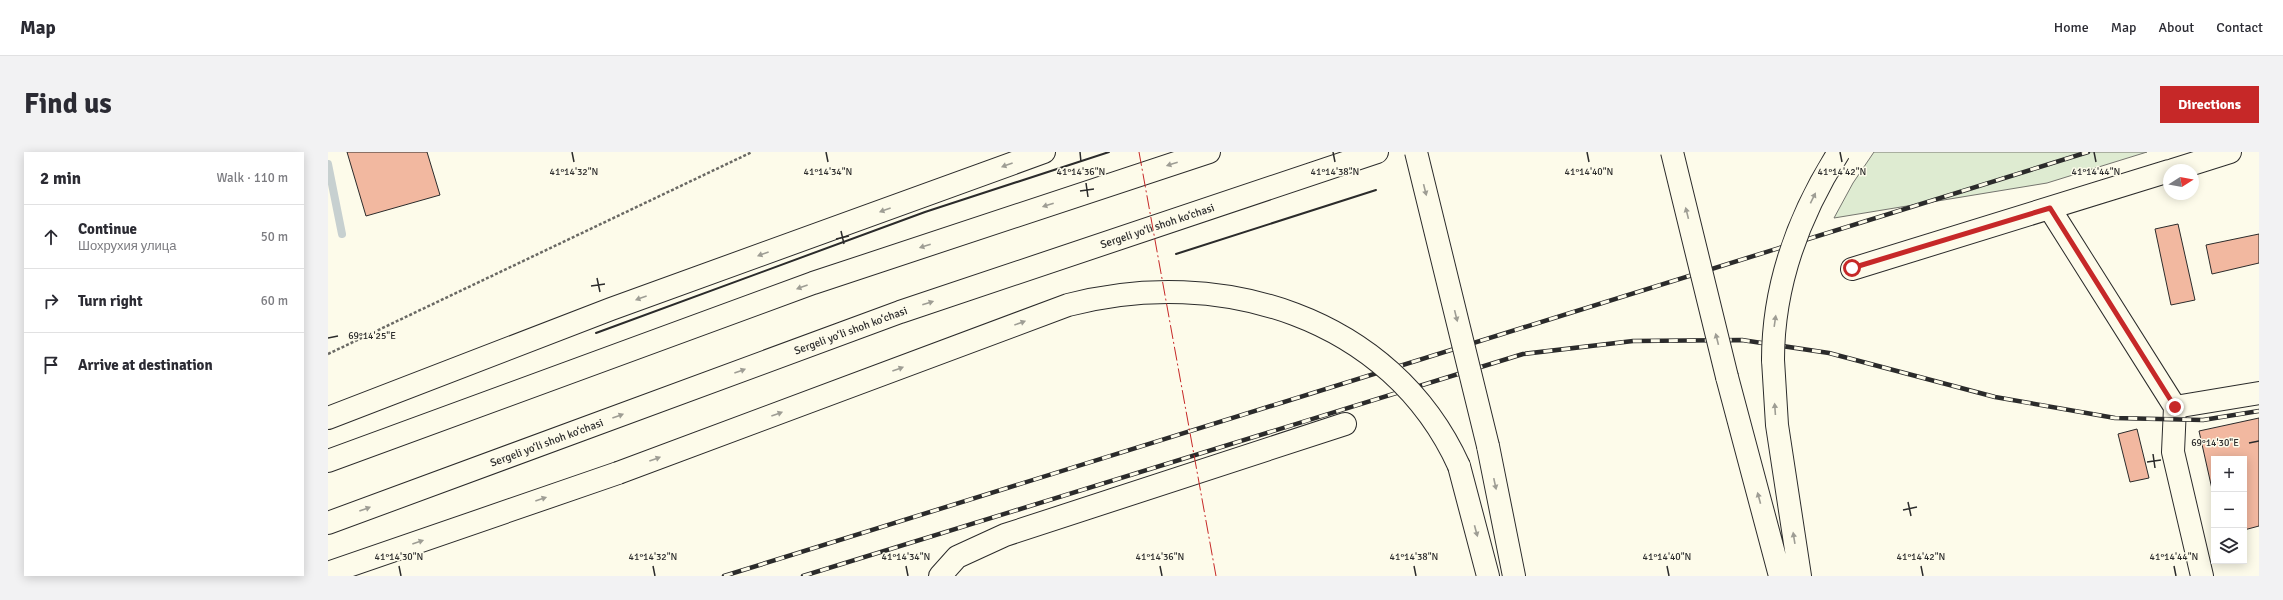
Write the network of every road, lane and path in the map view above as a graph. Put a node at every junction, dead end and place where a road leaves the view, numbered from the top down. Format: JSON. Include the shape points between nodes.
{"nodes":[{"id":1,"x":752,"y":152,"type":"edge"},
{"id":2,"x":1044,"y":152,"type":"edge"},
{"id":3,"x":1209,"y":152,"type":"edge"},
{"id":4,"x":1377,"y":152,"type":"edge"},
{"id":5,"x":1416,"y":152,"type":"edge"},
{"id":6,"x":1672,"y":152,"type":"edge"},
{"id":7,"x":1839,"y":152,"type":"edge"},
{"id":8,"x":2230,"y":152,"type":"edge"},
{"id":9,"x":2192,"y":164,"type":"edge"},
{"id":10,"x":2163,"y":173,"type":"edge"},
{"id":11,"x":2050,"y":208,"type":"junction"},
{"id":12,"x":1852,"y":268,"type":"dead end"},
{"id":13,"x":328,"y":354,"type":"edge"},
{"id":14,"x":2259,"y":393,"type":"edge"},
{"id":15,"x":2175,"y":407,"type":"junction"},
{"id":16,"x":328,"y":418,"type":"edge"},
{"id":17,"x":1345,"y":424,"type":"dead end"},
{"id":18,"x":328,"y":461,"type":"edge"},
{"id":19,"x":328,"y":523,"type":"edge"},
{"id":20,"x":328,"y":573,"type":"edge"},
{"id":21,"x":940,"y":576,"type":"edge"},
{"id":22,"x":1488,"y":576,"type":"edge"},
{"id":23,"x":1514,"y":576,"type":"edge"},
{"id":24,"x":1780,"y":576,"type":"edge"},
{"id":25,"x":1800,"y":576,"type":"edge"},
{"id":26,"x":2202,"y":576,"type":"edge"}],
"edges":[{"from":1,"to":13,"type":"path"},
{"from":2,"to":16,"type":"main road","one_way":true,"via":[[611,309]]},
{"from":3,"to":18,"type":"main road","one_way":true,"via":[[813,283]]},
{"from":19,"to":4,"type":"main road","name":"Sergeli yo‘li shoh ko‘chasi","one_way":true,"via":[[900,312]]},
{"from":5,"to":23,"type":"main road","one_way":true,"bridge":true,"via":[[1488,446]]},
{"from":24,"to":6,"type":"main road","one_way":true,"bridge":true,"via":[[1726,377]]},
{"from":25,"to":7,"type":"main road","one_way":true,"bridge":true,"via":[[1777,425],[1773,360],[1774,325],[1785,269],[1811,202]]},
{"from":8,"to":9,"type":"main road"},
{"from":10,"to":11,"type":"main road"},
{"from":11,"to":12,"type":"main road"},
{"from":11,"to":15,"type":"main road"},
{"from":14,"to":15,"type":"main road"},
{"from":15,"to":26,"type":"main road","via":[[2173,452]]},
{"from":17,"to":21,"type":"main road","via":[[1005,536],[957,557]]},
{"from":20,"to":22,"type":"main road","one_way":true,"bridge":true,"via":[[618,473],[1068,306],[1118,295],[1170,290],[1230,296],[1274,306],[1302,317],[1352,343],[1388,369],[1418,399],[1441,430],[1459,466]]}]}
